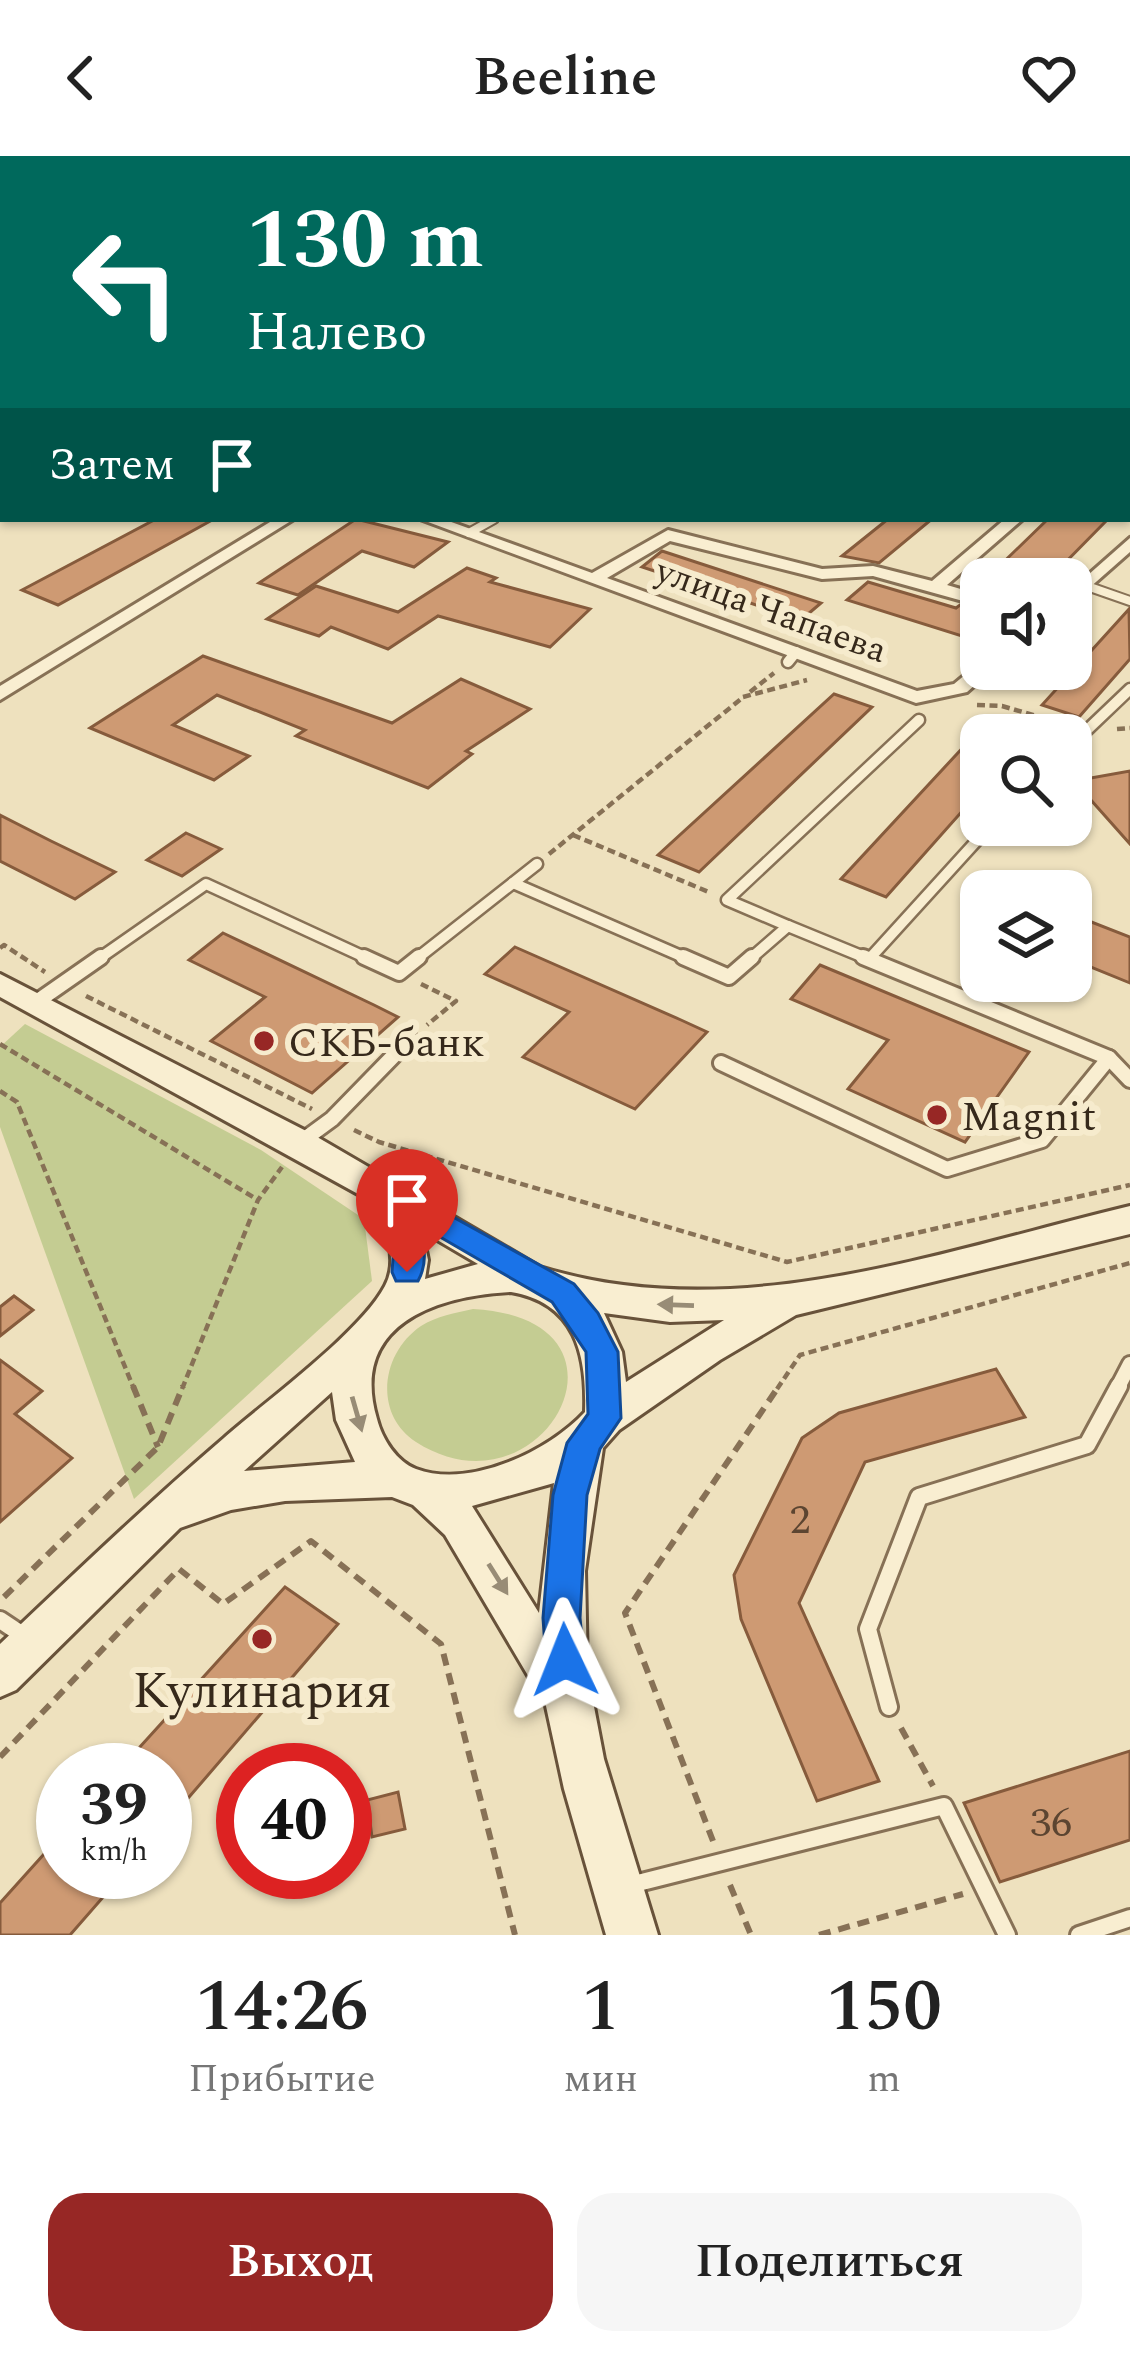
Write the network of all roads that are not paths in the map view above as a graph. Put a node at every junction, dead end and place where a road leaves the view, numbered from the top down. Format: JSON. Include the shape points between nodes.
{"nodes":[{"id":1,"x":281,"y":522,"type":"edge"},
{"id":2,"x":437,"y":522,"type":"edge"},
{"id":3,"x":489,"y":522,"type":"edge"},
{"id":4,"x":1012,"y":522,"type":"edge"},
{"id":5,"x":469,"y":533,"type":"junction"},
{"id":6,"x":1130,"y":543,"type":"edge"},
{"id":7,"x":594,"y":578,"type":"junction"},
{"id":8,"x":1092,"y":581,"type":"edge"},
{"id":9,"x":935,"y":587,"type":"junction"},
{"id":10,"x":1092,"y":588,"type":"edge"},
{"id":11,"x":960,"y":595,"type":"edge"},
{"id":12,"x":1130,"y":601,"type":"edge"},
{"id":13,"x":960,"y":688,"type":"edge"},
{"id":14,"x":1130,"y":689,"type":"edge"},
{"id":15,"x":0,"y":694,"type":"edge"},
{"id":16,"x":919,"y":720,"type":"dead end"},
{"id":17,"x":1092,"y":724,"type":"edge"},
{"id":18,"x":973,"y":846,"type":"edge"},
{"id":19,"x":537,"y":864,"type":"road end"},
{"id":20,"x":513,"y":883,"type":"junction"},
{"id":21,"x":788,"y":926,"type":"junction"},
{"id":22,"x":871,"y":957,"type":"junction"},
{"id":23,"x":0,"y":984,"type":"edge"},
{"id":24,"x":49,"y":993,"type":"junction"},
{"id":25,"x":410,"y":1039,"type":"road end"},
{"id":26,"x":1109,"y":1058,"type":"junction"},
{"id":27,"x":721,"y":1064,"type":"dead end"},
{"id":28,"x":1130,"y":1080,"type":"edge"},
{"id":29,"x":300,"y":1143,"type":"junction"},
{"id":30,"x":379,"y":1187,"type":"junction"},
{"id":31,"x":1130,"y":1220,"type":"edge"},
{"id":32,"x":549,"y":1287,"type":"junction"},
{"id":33,"x":789,"y":1302,"type":"junction"},
{"id":34,"x":390,"y":1312,"type":"junction"},
{"id":35,"x":360,"y":1343,"type":"junction"},
{"id":36,"x":1130,"y":1364,"type":"edge"},
{"id":37,"x":594,"y":1431,"type":"junction"},
{"id":38,"x":410,"y":1484,"type":"junction"},
{"id":39,"x":157,"y":1522,"type":"junction"},
{"id":40,"x":17,"y":1631,"type":"edge"},
{"id":41,"x":0,"y":1675,"type":"edge"},
{"id":42,"x":568,"y":1702,"type":"junction"},
{"id":43,"x":890,"y":1707,"type":"road end"},
{"id":44,"x":617,"y":1888,"type":"junction"},
{"id":45,"x":1130,"y":1918,"type":"edge"},
{"id":46,"x":632,"y":1935,"type":"edge"},
{"id":47,"x":1007,"y":1935,"type":"edge"},
{"id":48,"x":1079,"y":1935,"type":"edge"}],
"edges":[{"from":1,"to":15,"type":"street"},
{"from":2,"to":5,"type":"street","name":"улица Чапаева"},
{"from":3,"to":5,"type":"lane"},
{"from":4,"to":9,"type":"street"},
{"from":5,"to":7,"type":"street","name":"улица Чапаева"},
{"from":6,"to":8,"type":"street"},
{"from":7,"to":9,"type":"street","via":[[668,535],[822,574],[873,571]]},
{"from":7,"to":13,"type":"street","name":"улица Чапаева","via":[[916,697]]},
{"from":9,"to":11,"type":"street"},
{"from":10,"to":12,"type":"lane"},
{"from":14,"to":17,"type":"lane"},
{"from":16,"to":21,"type":"lane","via":[[727,900]]},
{"from":18,"to":22,"type":"lane"},
{"from":19,"to":20,"type":"lane"},
{"from":20,"to":21,"type":"lane","via":[[729,977]]},
{"from":20,"to":24,"type":"lane","via":[[399,973],[206,884]]},
{"from":21,"to":22,"type":"lane"},
{"from":22,"to":26,"type":"lane"},
{"from":23,"to":24,"type":"street"},
{"from":24,"to":29,"type":"street"},
{"from":25,"to":29,"type":"lane"},
{"from":26,"to":27,"type":"lane","via":[[1042,1140],[947,1169]]},
{"from":26,"to":28,"type":"lane"},
{"from":29,"to":30,"type":"street"},
{"from":30,"to":32,"type":"street"},
{"from":30,"to":34,"type":"street","via":[[410,1245],[403,1290]]},
{"from":31,"to":33,"type":"street"},
{"from":33,"to":32,"type":"street","one_way":true,"via":[[670,1306]]},
{"from":32,"to":34,"type":"street","via":[[491,1275],[459,1280]]},
{"from":32,"to":37,"type":"street","via":[[587,1322],[602,1352]]},
{"from":33,"to":37,"type":"street","via":[[706,1348]]},
{"from":34,"to":35,"type":"street"},
{"from":35,"to":38,"type":"street","one_way":true,"via":[[349,1376],[352,1407],[365,1441]]},
{"from":35,"to":39,"type":"street"},
{"from":36,"to":43,"type":"lane","via":[[1087,1444],[919,1497],[868,1629]]},
{"from":37,"to":38,"type":"street","via":[[553,1467],[509,1480],[468,1489]]},
{"from":37,"to":42,"type":"street","via":[[570,1495],[562,1618]]},
{"from":38,"to":39,"type":"street","via":[[303,1482],[207,1496]]},
{"from":38,"to":42,"type":"street","one_way":true,"via":[[470,1537]]},
{"from":39,"to":40,"type":"street"},
{"from":40,"to":41,"type":"street"},
{"from":42,"to":44,"type":"street"},
{"from":44,"to":46,"type":"street"},
{"from":44,"to":47,"type":"lane","via":[[944,1806]]},
{"from":45,"to":48,"type":"lane"}]}
